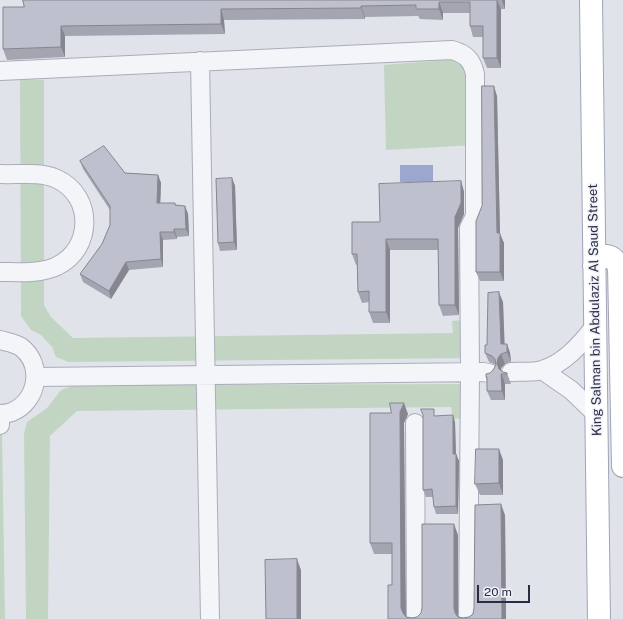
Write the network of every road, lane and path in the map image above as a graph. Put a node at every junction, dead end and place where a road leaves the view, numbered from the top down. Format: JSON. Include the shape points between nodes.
{"nodes":[{"id":1,"x":591,"y":0,"type":"edge"},
{"id":2,"x":200,"y":61,"type":"junction"},
{"id":3,"x":0,"y":71,"type":"edge"},
{"id":4,"x":0,"y":174,"type":"edge"},
{"id":5,"x":594,"y":266,"type":"junction"},
{"id":6,"x":0,"y":272,"type":"edge"},
{"id":7,"x":595,"y":326,"type":"junction"},
{"id":8,"x":0,"y":340,"type":"edge"},
{"id":9,"x":542,"y":370,"type":"junction"},
{"id":10,"x":470,"y":372,"type":"junction"},
{"id":11,"x":511,"y":372,"type":"dead end"},
{"id":12,"x":489,"y":373,"type":"edge"},
{"id":13,"x":206,"y":375,"type":"junction"},
{"id":14,"x":36,"y":377,"type":"junction"},
{"id":15,"x":0,"y":414,"type":"edge"},
{"id":16,"x":596,"y":414,"type":"junction"},
{"id":17,"x":415,"y":423,"type":"dead end"},
{"id":18,"x":0,"y":425,"type":"edge"},
{"id":19,"x":623,"y":466,"type":"edge"},
{"id":20,"x":210,"y":619,"type":"edge"},
{"id":21,"x":416,"y":619,"type":"edge"},
{"id":22,"x":468,"y":619,"type":"edge"},
{"id":23,"x":599,"y":619,"type":"edge"}],
"edges":[{"from":1,"to":5,"type":"main road","name":"King Salman bin Abdulaziz Al Saud Street"},
{"from":2,"to":3,"type":"lane"},
{"from":2,"to":10,"type":"lane","via":[[452,50],[461,52],[468,58],[475,74],[475,216],[469,230]]},
{"from":2,"to":13,"type":"lane"},
{"from":4,"to":6,"type":"lane","via":[[49,176],[58,180],[74,191],[80,200],[85,218],[85,228],[79,247],[66,262],[42,271]]},
{"from":5,"to":7,"type":"main road","name":"King Salman bin Abdulaziz Al Saud Street"},
{"from":5,"to":19,"type":"main road","via":[[603,256],[610,256],[616,260],[619,267]]},
{"from":7,"to":9,"type":"lane","via":[[572,353]]},
{"from":7,"to":16,"type":"main road","name":"King Salman bin Abdulaziz Al Saud Street"},
{"from":8,"to":14,"type":"lane","via":[[20,347],[29,355]]},
{"from":9,"to":11,"type":"lane"},
{"from":9,"to":16,"type":"lane","via":[[571,390]]},
{"from":10,"to":12,"type":"lane"},
{"from":10,"to":13,"type":"lane"},
{"from":10,"to":22,"type":"lane","via":[[476,506],[461,524]]},
{"from":13,"to":14,"type":"lane"},
{"from":13,"to":20,"type":"lane"},
{"from":14,"to":15,"type":"lane","via":[[29,398],[21,407]]},
{"from":15,"to":18,"type":"lane"},
{"from":16,"to":23,"type":"main road","name":"King Salman bin Abdulaziz Al Saud Street"},
{"from":17,"to":21,"type":"lane","via":[[423,525]]}]}
